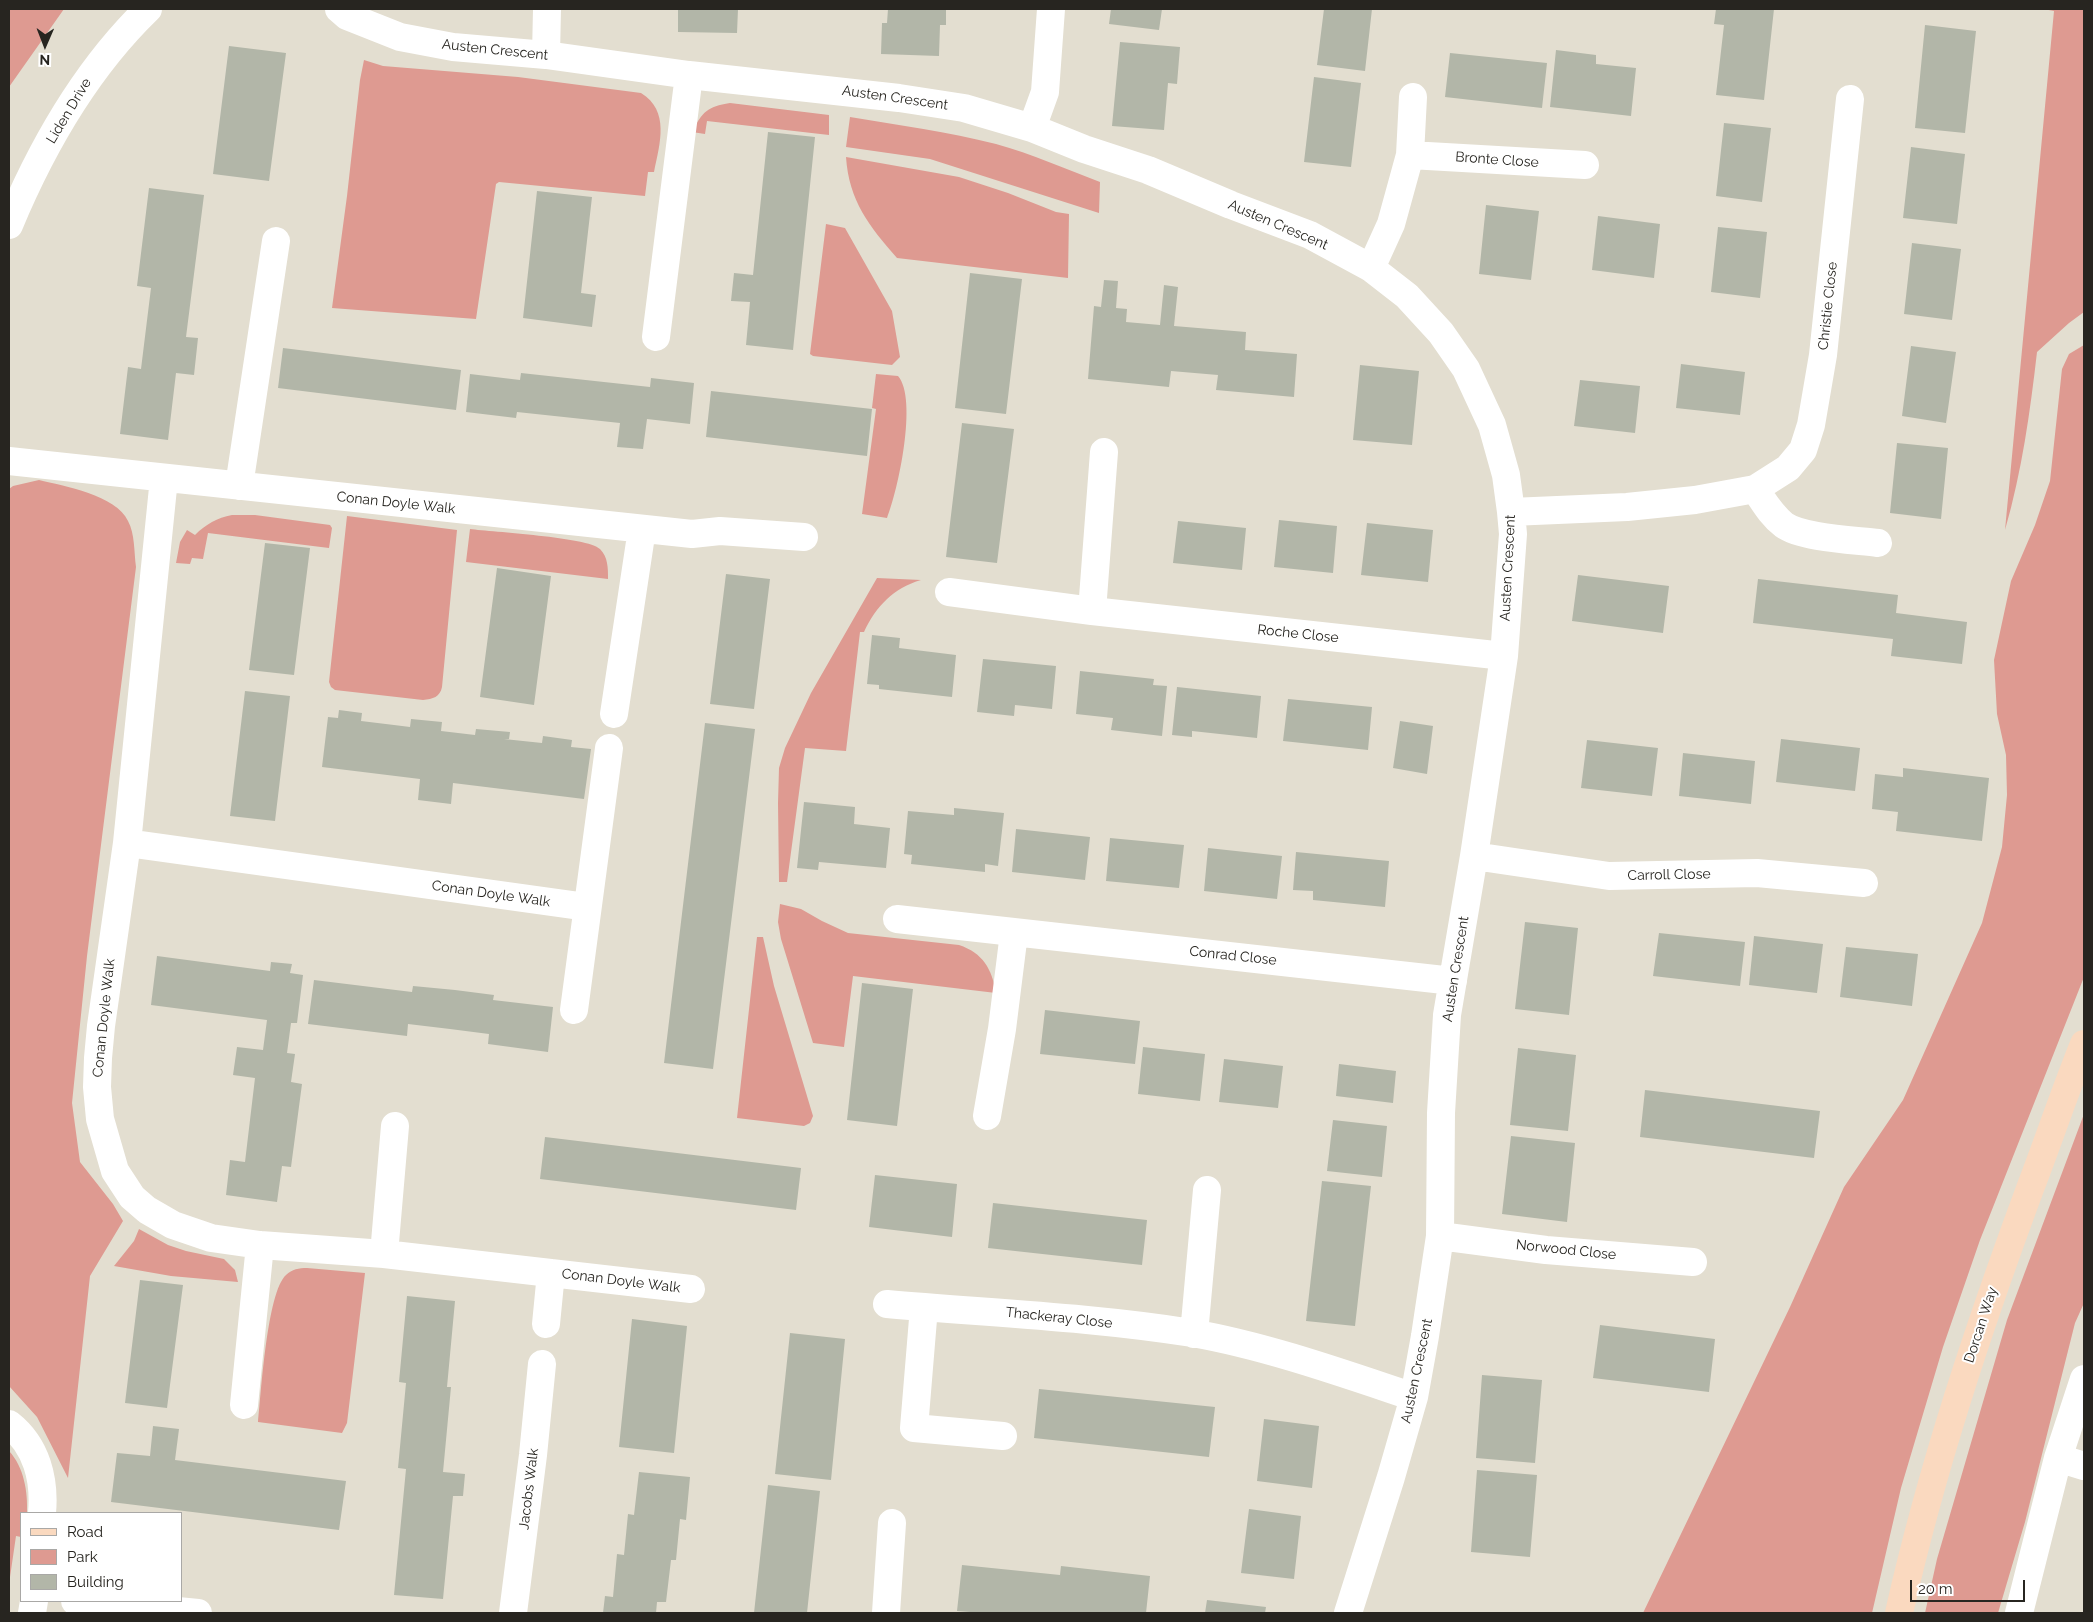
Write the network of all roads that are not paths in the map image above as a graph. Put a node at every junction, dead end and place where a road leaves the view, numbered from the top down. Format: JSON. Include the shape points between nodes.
{"nodes":[{"id":1,"x":148,"y":9,"type":"edge"},
{"id":2,"x":338,"y":9,"type":"edge"},
{"id":3,"x":548,"y":9,"type":"edge"},
{"id":4,"x":1052,"y":9,"type":"edge"},
{"id":5,"x":546,"y":55,"type":"junction"},
{"id":6,"x":688,"y":75,"type":"junction"},
{"id":7,"x":1413,"y":97,"type":"dead end"},
{"id":8,"x":1850,"y":99,"type":"dead end"},
{"id":9,"x":1032,"y":128,"type":"junction"},
{"id":10,"x":1410,"y":154,"type":"junction"},
{"id":11,"x":1585,"y":165,"type":"dead end"},
{"id":12,"x":9,"y":225,"type":"edge"},
{"id":13,"x":276,"y":241,"type":"dead end"},
{"id":14,"x":1371,"y":268,"type":"junction"},
{"id":15,"x":656,"y":337,"type":"dead end"},
{"id":16,"x":1104,"y":452,"type":"dead end"},
{"id":17,"x":9,"y":461,"type":"edge"},
{"id":18,"x":164,"y":478,"type":"junction"},
{"id":19,"x":239,"y":486,"type":"junction"},
{"id":20,"x":1755,"y":489,"type":"junction"},
{"id":21,"x":1512,"y":512,"type":"junction"},
{"id":22,"x":642,"y":529,"type":"junction"},
{"id":23,"x":804,"y":537,"type":"dead end"},
{"id":24,"x":1878,"y":542,"type":"dead end"},
{"id":25,"x":949,"y":592,"type":"dead end"},
{"id":26,"x":1092,"y":611,"type":"junction"},
{"id":27,"x":1504,"y":656,"type":"junction"},
{"id":28,"x":614,"y":714,"type":"dead end"},
{"id":29,"x":609,"y":748,"type":"dead end"},
{"id":30,"x":127,"y":843,"type":"junction"},
{"id":31,"x":1474,"y":856,"type":"junction"},
{"id":32,"x":1864,"y":883,"type":"dead end"},
{"id":33,"x":587,"y":908,"type":"junction"},
{"id":34,"x":897,"y":919,"type":"dead end"},
{"id":35,"x":1014,"y":933,"type":"junction"},
{"id":36,"x":1452,"y":982,"type":"junction"},
{"id":37,"x":574,"y":1010,"type":"dead end"},
{"id":38,"x":2084,"y":1044,"type":"edge"},
{"id":39,"x":987,"y":1116,"type":"dead end"},
{"id":40,"x":395,"y":1126,"type":"dead end"},
{"id":41,"x":1207,"y":1190,"type":"dead end"},
{"id":42,"x":1440,"y":1236,"type":"junction"},
{"id":43,"x":260,"y":1245,"type":"junction"},
{"id":44,"x":384,"y":1254,"type":"junction"},
{"id":45,"x":1693,"y":1262,"type":"dead end"},
{"id":46,"x":551,"y":1272,"type":"junction"},
{"id":47,"x":691,"y":1289,"type":"dead end"},
{"id":48,"x":888,"y":1304,"type":"dead end"},
{"id":49,"x":924,"y":1307,"type":"junction"},
{"id":50,"x":546,"y":1324,"type":"dead end"},
{"id":51,"x":1194,"y":1334,"type":"junction"},
{"id":52,"x":542,"y":1364,"type":"dead end"},
{"id":53,"x":2084,"y":1380,"type":"edge"},
{"id":54,"x":1414,"y":1397,"type":"junction"},
{"id":55,"x":244,"y":1405,"type":"dead end"},
{"id":56,"x":9,"y":1424,"type":"edge"},
{"id":57,"x":1003,"y":1436,"type":"dead end"},
{"id":58,"x":2058,"y":1458,"type":"junction"},
{"id":59,"x":2084,"y":1466,"type":"edge"},
{"id":60,"x":42,"y":1512,"type":"edge"},
{"id":61,"x":892,"y":1523,"type":"dead end"},
{"id":62,"x":85,"y":1602,"type":"edge"},
{"id":63,"x":198,"y":1613,"type":"edge"},
{"id":64,"x":513,"y":1613,"type":"edge"},
{"id":65,"x":886,"y":1613,"type":"edge"},
{"id":66,"x":1348,"y":1613,"type":"edge"},
{"id":67,"x":1899,"y":1613,"type":"edge"},
{"id":68,"x":2019,"y":1613,"type":"edge"}],
"edges":[{"from":1,"to":12,"type":"street","name":"Liden Drive","via":[[82,86],[38,163]]},
{"from":2,"to":5,"type":"street","name":"Austen Crescent","via":[[347,16],[400,37],[454,47]]},
{"from":3,"to":5,"type":"street"},
{"from":4,"to":9,"type":"street","via":[[1045,92]]},
{"from":5,"to":6,"type":"street","name":"Austen Crescent"},
{"from":6,"to":9,"type":"street","name":"Austen Crescent","via":[[964,108]]},
{"from":6,"to":15,"type":"street"},
{"from":7,"to":10,"type":"street"},
{"from":8,"to":20,"type":"street","name":"Christie Close","via":[[1823,355],[1811,425],[1803,450],[1788,468]]},
{"from":9,"to":14,"type":"street","name":"Austen Crescent","via":[[1310,235]]},
{"from":10,"to":11,"type":"street","name":"Bronte Close"},
{"from":10,"to":14,"type":"street","via":[[1391,224]]},
{"from":13,"to":19,"type":"street"},
{"from":14,"to":21,"type":"street","name":"Austen Crescent","via":[[1407,296],[1441,333],[1466,369],[1492,425],[1506,474]]},
{"from":16,"to":26,"type":"street"},
{"from":17,"to":18,"type":"street","name":"Conan Doyle Walk"},
{"from":18,"to":19,"type":"street","name":"Conan Doyle Walk"},
{"from":18,"to":30,"type":"street","name":"Conan Doyle Walk"},
{"from":19,"to":22,"type":"street","name":"Conan Doyle Walk"},
{"from":20,"to":21,"type":"street","name":"Christie Close","via":[[1695,500],[1627,507]]},
{"from":20,"to":24,"type":"street","via":[[1772,514],[1786,526],[1804,534]]},
{"from":21,"to":27,"type":"street","name":"Austen Crescent"},
{"from":22,"to":23,"type":"street","name":"Conan Doyle Walk","via":[[692,534],[720,531]]},
{"from":22,"to":28,"type":"street"},
{"from":25,"to":26,"type":"street","name":"Roche Close"},
{"from":26,"to":27,"type":"street","name":"Roche Close"},
{"from":27,"to":31,"type":"street","name":"Austen Crescent"},
{"from":29,"to":33,"type":"street"},
{"from":30,"to":33,"type":"street","name":"Conan Doyle Walk"},
{"from":30,"to":43,"type":"street","name":"Conan Doyle Walk","via":[[98,1058],[100,1119],[115,1171],[132,1197],[172,1225],[211,1238]]},
{"from":31,"to":32,"type":"street","name":"Carroll Close","via":[[1609,876],[1757,873]]},
{"from":31,"to":36,"type":"street","name":"Austen Crescent"},
{"from":33,"to":37,"type":"street"},
{"from":34,"to":35,"type":"street","name":"Conrad Close"},
{"from":35,"to":36,"type":"street","name":"Conrad Close"},
{"from":35,"to":39,"type":"street"},
{"from":36,"to":42,"type":"street","name":"Austen Crescent","via":[[1442,1113]]},
{"from":38,"to":67,"type":"main road","name":"Dorcan Way","via":[[1994,1286],[1950,1419]]},
{"from":40,"to":44,"type":"street"},
{"from":41,"to":51,"type":"street"},
{"from":42,"to":45,"type":"street","name":"Norwood Close","via":[[1546,1250]]},
{"from":42,"to":54,"type":"street","name":"Austen Crescent"},
{"from":43,"to":44,"type":"street","name":"Conan Doyle Walk"},
{"from":43,"to":55,"type":"street"},
{"from":44,"to":46,"type":"street","name":"Conan Doyle Walk"},
{"from":46,"to":47,"type":"street","name":"Conan Doyle Walk"},
{"from":46,"to":50,"type":"street","name":"Conan Doyle Walk"},
{"from":48,"to":49,"type":"street","name":"Thackeray Close"},
{"from":49,"to":51,"type":"street","name":"Thackeray Close","via":[[1082,1318]]},
{"from":49,"to":57,"type":"street","via":[[914,1428]]},
{"from":51,"to":54,"type":"street","name":"Thackeray Close","via":[[1278,1354]]},
{"from":52,"to":64,"type":"street","name":"Jacobs Walk","via":[[534,1455]]},
{"from":53,"to":58,"type":"street"},
{"from":54,"to":66,"type":"street","name":"Austen Crescent"},
{"from":56,"to":60,"type":"street","via":[[27,1442],[36,1460],[44,1498]]},
{"from":58,"to":59,"type":"street"},
{"from":58,"to":68,"type":"street"},
{"from":61,"to":65,"type":"street"},
{"from":62,"to":63,"type":"street"}]}
